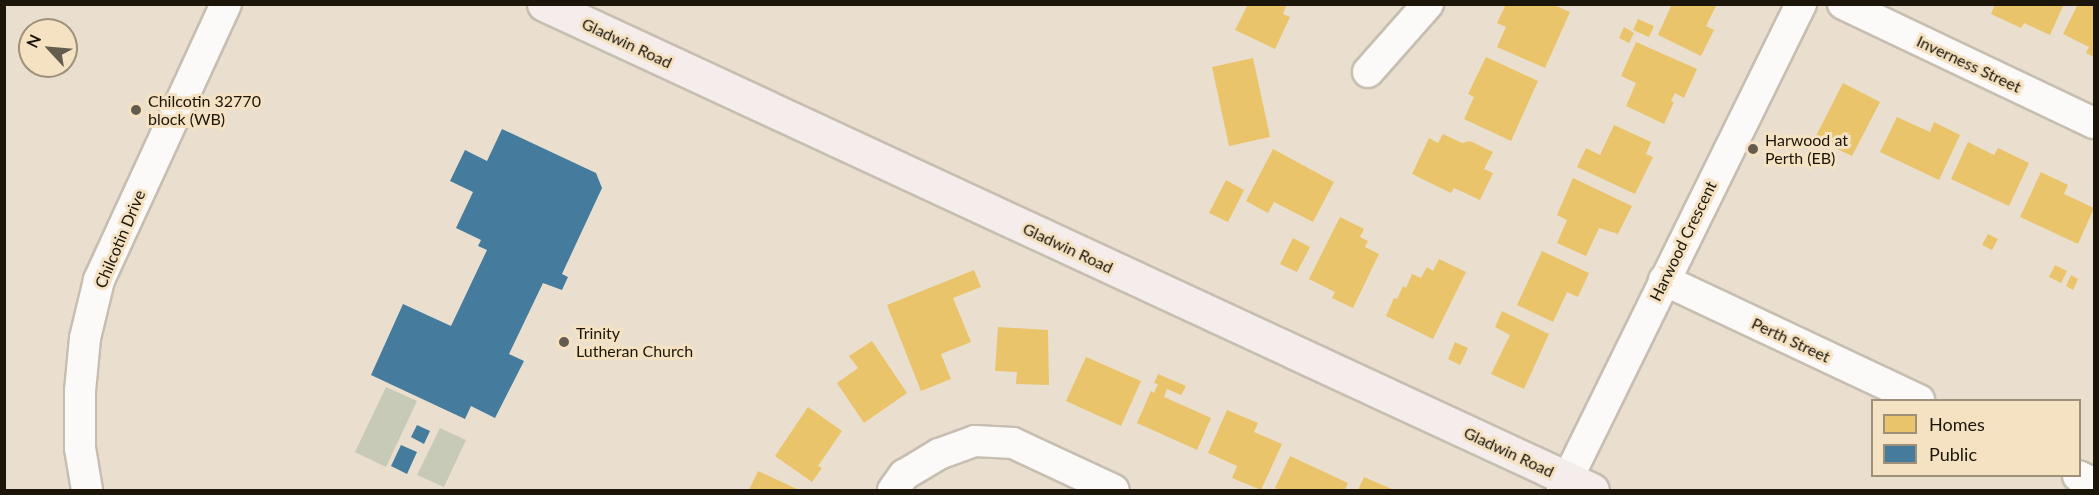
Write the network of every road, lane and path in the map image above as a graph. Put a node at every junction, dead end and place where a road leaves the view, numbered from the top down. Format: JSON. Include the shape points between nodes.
{"nodes":[{"id":1,"x":226,"y":4,"type":"edge"},
{"id":2,"x":544,"y":4,"type":"edge"},
{"id":3,"x":1428,"y":4,"type":"edge"},
{"id":4,"x":1801,"y":4,"type":"edge"},
{"id":5,"x":1842,"y":4,"type":"edge"},
{"id":6,"x":1368,"y":72,"type":"dead end"},
{"id":7,"x":2094,"y":123,"type":"edge"},
{"id":8,"x":1664,"y":280,"type":"junction"},
{"id":9,"x":1917,"y":399,"type":"edge"},
{"id":10,"x":1574,"y":487,"type":"edge"},
{"id":11,"x":87,"y":490,"type":"edge"},
{"id":12,"x":893,"y":490,"type":"edge"},
{"id":13,"x":1114,"y":490,"type":"edge"}],
"edges":[{"from":1,"to":11,"type":"street","name":"Chilcotin Drive","via":[[99,280],[86,338],[80,391],[80,448]]},
{"from":2,"to":10,"type":"main road","name":"Gladwin Road"},
{"from":3,"to":6,"type":"street"},
{"from":4,"to":8,"type":"street","name":"Harwood Crescent"},
{"from":5,"to":7,"type":"street","name":"Inverness Street"},
{"from":8,"to":9,"type":"street","name":"Perth Street"},
{"from":8,"to":10,"type":"street","name":"Harwood Crescent"},
{"from":12,"to":13,"type":"street","via":[[904,475],[939,454],[975,441],[1013,443]]}]}
